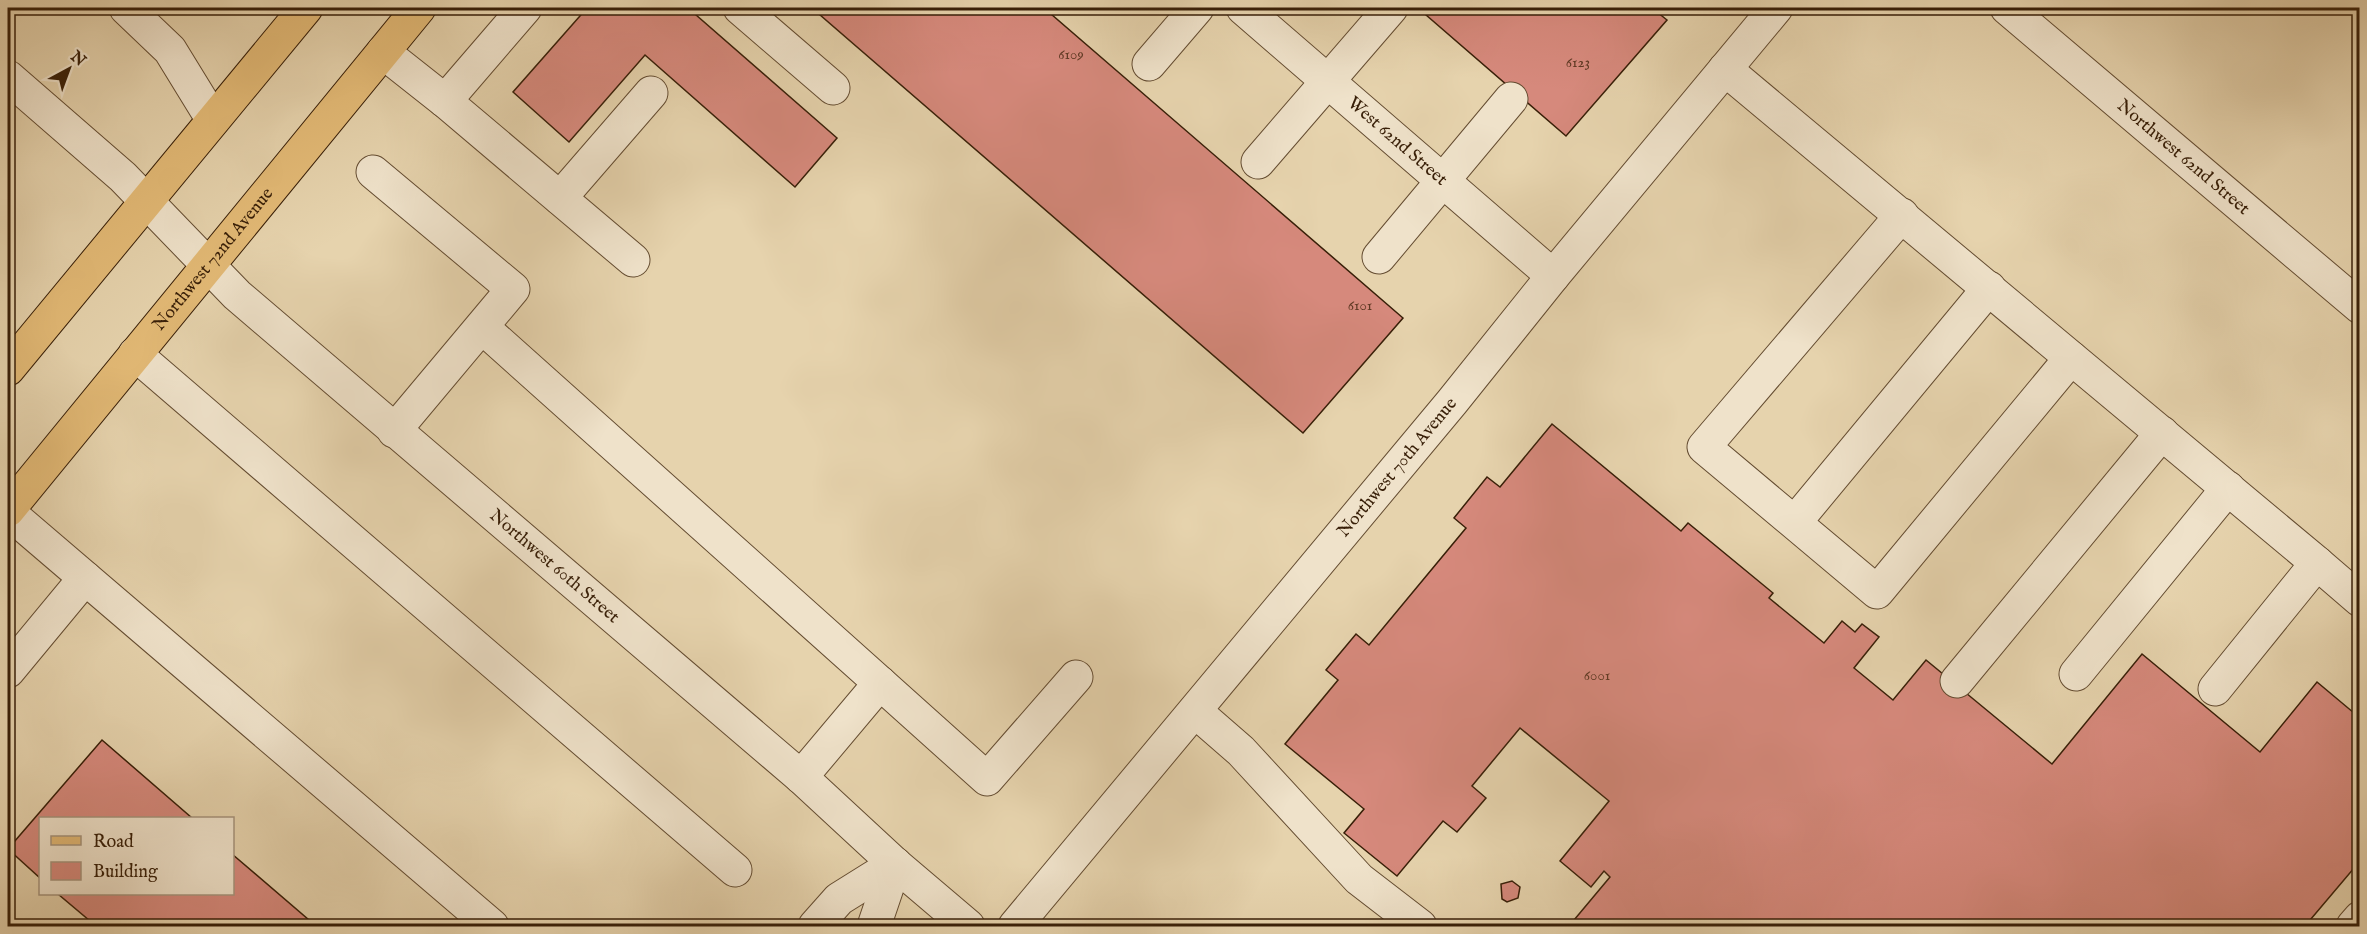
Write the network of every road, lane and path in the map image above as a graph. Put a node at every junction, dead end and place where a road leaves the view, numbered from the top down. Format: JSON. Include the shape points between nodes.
{"nodes":[{"id":1,"x":126,"y":8,"type":"edge"},
{"id":2,"x":306,"y":8,"type":"edge"},
{"id":3,"x":419,"y":8,"type":"edge"},
{"id":4,"x":525,"y":8,"type":"edge"},
{"id":5,"x":740,"y":8,"type":"edge"},
{"id":6,"x":1197,"y":8,"type":"edge"},
{"id":7,"x":1243,"y":8,"type":"edge"},
{"id":8,"x":1391,"y":8,"type":"edge"},
{"id":9,"x":1776,"y":8,"type":"edge"},
{"id":10,"x":2007,"y":8,"type":"edge"},
{"id":11,"x":383,"y":52,"type":"junction"},
{"id":12,"x":1149,"y":64,"type":"dead end"},
{"id":13,"x":1725,"y":69,"type":"junction"},
{"id":14,"x":8,"y":77,"type":"edge"},
{"id":15,"x":1328,"y":81,"type":"junction"},
{"id":16,"x":833,"y":88,"type":"dead end"},
{"id":17,"x":651,"y":93,"type":"dead end"},
{"id":18,"x":1510,"y":99,"type":"dead end"},
{"id":19,"x":446,"y":101,"type":"junction"},
{"id":20,"x":213,"y":120,"type":"junction"},
{"id":21,"x":1258,"y":162,"type":"dead end"},
{"id":22,"x":373,"y":172,"type":"dead end"},
{"id":23,"x":1443,"y":181,"type":"junction"},
{"id":24,"x":560,"y":198,"type":"junction"},
{"id":25,"x":146,"y":202,"type":"junction"},
{"id":26,"x":1902,"y":215,"type":"junction"},
{"id":27,"x":1379,"y":257,"type":"dead end"},
{"id":28,"x":633,"y":260,"type":"dead end"},
{"id":29,"x":208,"y":265,"type":"junction"},
{"id":30,"x":1553,"y":276,"type":"junction"},
{"id":31,"x":1989,"y":288,"type":"junction"},
{"id":32,"x":2360,"y":307,"type":"edge"},
{"id":33,"x":482,"y":327,"type":"junction"},
{"id":34,"x":135,"y":354,"type":"junction"},
{"id":35,"x":2071,"y":358,"type":"junction"},
{"id":36,"x":8,"y":369,"type":"edge"},
{"id":37,"x":394,"y":431,"type":"junction"},
{"id":38,"x":2162,"y":433,"type":"junction"},
{"id":39,"x":2228,"y":488,"type":"junction"},
{"id":40,"x":8,"y":511,"type":"edge"},
{"id":41,"x":1795,"y":522,"type":"junction"},
{"id":42,"x":2317,"y":563,"type":"junction"},
{"id":43,"x":85,"y":578,"type":"junction"},
{"id":44,"x":2360,"y":600,"type":"edge"},
{"id":45,"x":8,"y":671,"type":"edge"},
{"id":46,"x":2076,"y":674,"type":"dead end"},
{"id":47,"x":1076,"y":677,"type":"dead end"},
{"id":48,"x":1956,"y":681,"type":"dead end"},
{"id":49,"x":880,"y":683,"type":"junction"},
{"id":50,"x":2215,"y":689,"type":"dead end"},
{"id":51,"x":1195,"y":711,"type":"junction"},
{"id":52,"x":801,"y":777,"type":"junction"},
{"id":53,"x":895,"y":864,"type":"junction"},
{"id":54,"x":735,"y":870,"type":"dead end"},
{"id":55,"x":2360,"y":918,"type":"edge"},
{"id":56,"x":492,"y":927,"type":"edge"},
{"id":57,"x":815,"y":927,"type":"edge"},
{"id":58,"x":874,"y":927,"type":"edge"},
{"id":59,"x":968,"y":927,"type":"edge"},
{"id":60,"x":1015,"y":927,"type":"edge"},
{"id":61,"x":1420,"y":927,"type":"edge"},
{"id":62,"x":2353,"y":927,"type":"edge"}],
"edges":[{"from":1,"to":20,"type":"street","via":[[170,50]]},
{"from":2,"to":20,"type":"main road"},
{"from":3,"to":11,"type":"main road","name":"Northwest 72nd Avenue"},
{"from":4,"to":19,"type":"street"},
{"from":5,"to":16,"type":"street"},
{"from":6,"to":12,"type":"street"},
{"from":7,"to":15,"type":"street","name":"West 62nd Street"},
{"from":8,"to":15,"type":"street"},
{"from":9,"to":13,"type":"street","name":"Northwest 70th Avenue"},
{"from":10,"to":32,"type":"street","name":"Northwest 62nd Street"},
{"from":11,"to":19,"type":"street"},
{"from":11,"to":29,"type":"main road","name":"Northwest 72nd Avenue"},
{"from":13,"to":26,"type":"street"},
{"from":13,"to":30,"type":"street","name":"Northwest 70th Avenue"},
{"from":14,"to":25,"type":"street","name":"Northwest 60th Street","via":[[123,177]]},
{"from":15,"to":21,"type":"street"},
{"from":15,"to":23,"type":"street","name":"West 62nd Street"},
{"from":17,"to":24,"type":"street"},
{"from":18,"to":23,"type":"street"},
{"from":19,"to":24,"type":"street"},
{"from":20,"to":25,"type":"main road"},
{"from":22,"to":33,"type":"street","via":[[513,289]]},
{"from":23,"to":27,"type":"street"},
{"from":23,"to":30,"type":"street","name":"West 62nd Street"},
{"from":24,"to":28,"type":"street"},
{"from":25,"to":29,"type":"street","name":"Northwest 60th Street"},
{"from":25,"to":36,"type":"main road"},
{"from":26,"to":31,"type":"street"},
{"from":26,"to":41,"type":"street","via":[[1704,447]]},
{"from":29,"to":34,"type":"main road","name":"Northwest 72nd Avenue"},
{"from":29,"to":37,"type":"street","name":"Northwest 60th Street","via":[[237,295]]},
{"from":30,"to":51,"type":"street","name":"Northwest 70th Avenue"},
{"from":31,"to":35,"type":"street"},
{"from":31,"to":41,"type":"street"},
{"from":33,"to":37,"type":"street"},
{"from":33,"to":49,"type":"street"},
{"from":34,"to":40,"type":"main road","name":"Northwest 72nd Avenue"},
{"from":34,"to":54,"type":"street"},
{"from":35,"to":38,"type":"street"},
{"from":35,"to":41,"type":"street","via":[[1877,592]]},
{"from":37,"to":52,"type":"street","name":"Northwest 60th Street"},
{"from":38,"to":39,"type":"street"},
{"from":38,"to":48,"type":"street"},
{"from":39,"to":42,"type":"street"},
{"from":39,"to":46,"type":"street"},
{"from":40,"to":43,"type":"street"},
{"from":42,"to":44,"type":"street"},
{"from":42,"to":50,"type":"street"},
{"from":43,"to":45,"type":"street"},
{"from":43,"to":56,"type":"street"},
{"from":47,"to":49,"type":"street","via":[[987,779]]},
{"from":49,"to":52,"type":"street"},
{"from":51,"to":60,"type":"street","name":"Northwest 70th Avenue"},
{"from":51,"to":61,"type":"street","via":[[1241,751],[1359,879]]},
{"from":52,"to":53,"type":"street","name":"Northwest 60th Street"},
{"from":53,"to":57,"type":"street","via":[[839,899]]},
{"from":53,"to":58,"type":"street"},
{"from":53,"to":59,"type":"street","name":"Northwest 60th Street"},
{"from":55,"to":62,"type":"street"}]}
